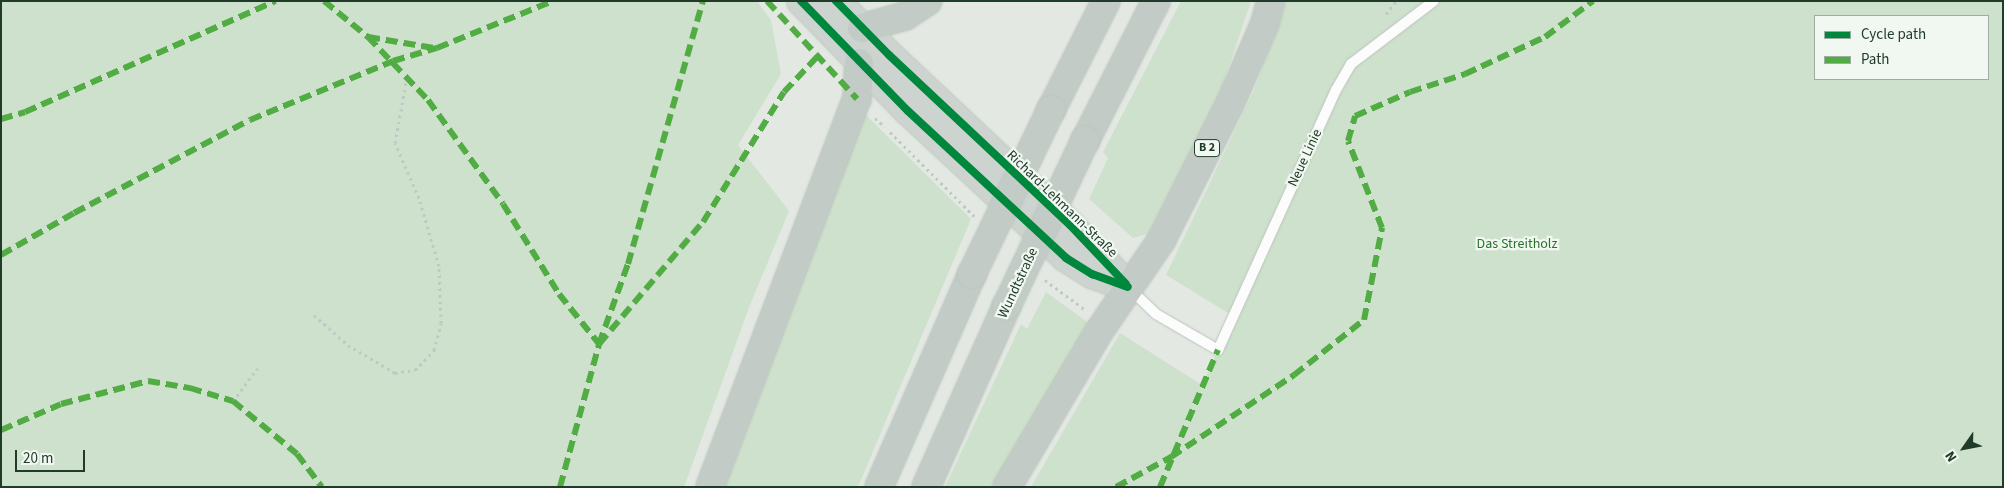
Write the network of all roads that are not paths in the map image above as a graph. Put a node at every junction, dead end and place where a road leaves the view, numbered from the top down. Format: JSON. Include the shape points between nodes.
{"nodes":[{"id":1,"x":801,"y":1,"type":"edge"},
{"id":2,"x":836,"y":1,"type":"edge"},
{"id":3,"x":928,"y":1,"type":"edge"},
{"id":4,"x":1106,"y":1,"type":"edge"},
{"id":5,"x":1156,"y":1,"type":"edge"},
{"id":6,"x":1271,"y":1,"type":"edge"},
{"id":7,"x":1434,"y":1,"type":"edge"},
{"id":8,"x":862,"y":28,"type":"junction"},
{"id":9,"x":859,"y":62,"type":"junction"},
{"id":10,"x":1128,"y":287,"type":"junction"},
{"id":11,"x":710,"y":487,"type":"edge"},
{"id":12,"x":879,"y":487,"type":"edge"},
{"id":13,"x":926,"y":487,"type":"edge"},
{"id":14,"x":1007,"y":487,"type":"edge"}],
"edges":[{"from":1,"to":9,"type":"main road","name":"Richard-Lehmann-Straße"},
{"from":2,"to":8,"type":"main road","name":"Richard-Lehmann-Straße"},
{"from":3,"to":8,"type":"highway","via":[[905,16]]},
{"from":4,"to":12,"type":"highway","bridge":true,"via":[[972,274]]},
{"from":5,"to":13,"type":"highway","name":"Wundtstraße","bridge":true,"via":[[1007,305]]},
{"from":6,"to":10,"type":"highway","number":"B 2","via":[[1265,23],[1221,121],[1162,239]]},
{"from":7,"to":10,"type":"lane","name":"Neue Linie","via":[[1351,64],[1336,90],[1218,350],[1156,314]]},
{"from":8,"to":10,"type":"main road","name":"Richard-Lehmann-Straße","via":[[1075,230]]},
{"from":9,"to":10,"type":"main road","name":"Richard-Lehmann-Straße","via":[[1066,258],[1092,274]]},
{"from":9,"to":11,"type":"highway","via":[[857,100]]},
{"from":10,"to":14,"type":"highway","number":"B 2"}]}
